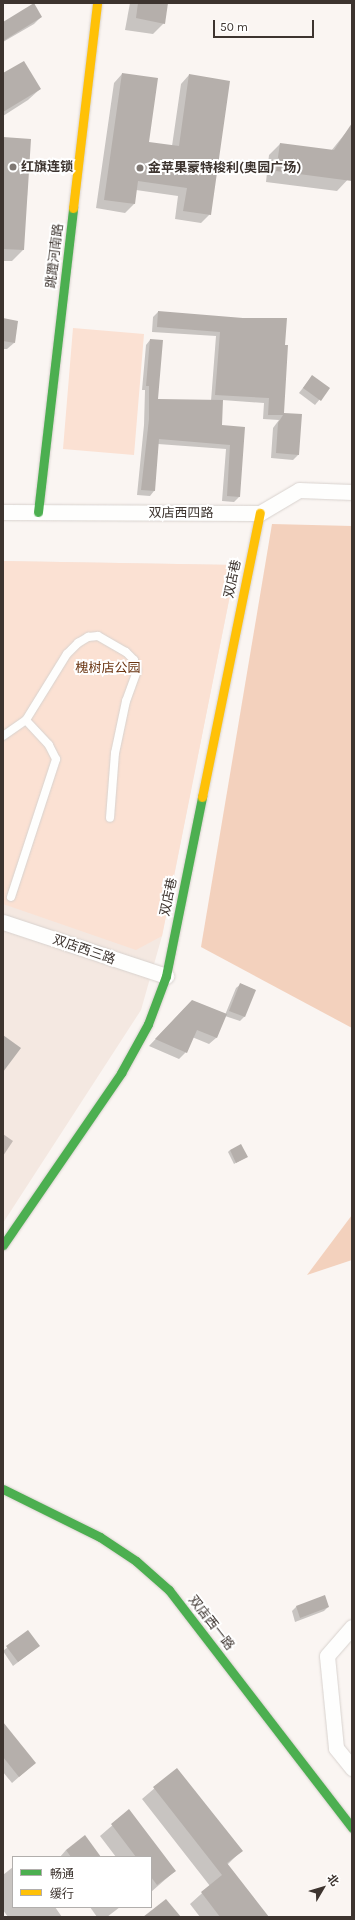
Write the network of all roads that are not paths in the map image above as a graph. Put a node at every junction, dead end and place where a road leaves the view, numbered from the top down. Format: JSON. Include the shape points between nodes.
{"nodes":[{"id":1,"x":97,"y":3,"type":"edge"},
{"id":2,"x":352,"y":492,"type":"edge"},
{"id":3,"x":3,"y":512,"type":"edge"},
{"id":4,"x":38,"y":512,"type":"junction"},
{"id":5,"x":260,"y":513,"type":"junction"},
{"id":6,"x":26,"y":720,"type":"junction"},
{"id":7,"x":3,"y":736,"type":"edge"},
{"id":8,"x":110,"y":818,"type":"dead end"},
{"id":9,"x":11,"y":897,"type":"dead end"},
{"id":10,"x":3,"y":922,"type":"edge"},
{"id":11,"x":166,"y":976,"type":"junction"},
{"id":12,"x":3,"y":1245,"type":"edge"},
{"id":13,"x":3,"y":1489,"type":"edge"},
{"id":14,"x":352,"y":1627,"type":"edge"},
{"id":15,"x":352,"y":1768,"type":"edge"},
{"id":16,"x":352,"y":1828,"type":"edge"}],
"edges":[{"from":1,"to":4,"type":"street","name":"跳蹬河南路"},
{"from":2,"to":5,"type":"street","via":[[299,490]]},
{"from":3,"to":4,"type":"street","name":"双店西四路"},
{"from":4,"to":5,"type":"street","name":"双店西四路"},
{"from":5,"to":11,"type":"street","name":"双店巷"},
{"from":6,"to":7,"type":"lane"},
{"from":6,"to":8,"type":"lane","via":[[67,654],[88,637],[98,636],[126,652],[134,660],[137,671],[126,702],[115,753]]},
{"from":6,"to":9,"type":"lane","via":[[49,745],[56,759]]},
{"from":10,"to":11,"type":"street","name":"双店西三路"},
{"from":11,"to":12,"type":"street","name":"双店巷","via":[[148,1024],[121,1073]]},
{"from":13,"to":16,"type":"street","name":"双店西一路","via":[[100,1537],[136,1561],[169,1590]]},
{"from":14,"to":15,"type":"street","via":[[327,1656],[336,1748]]}]}
